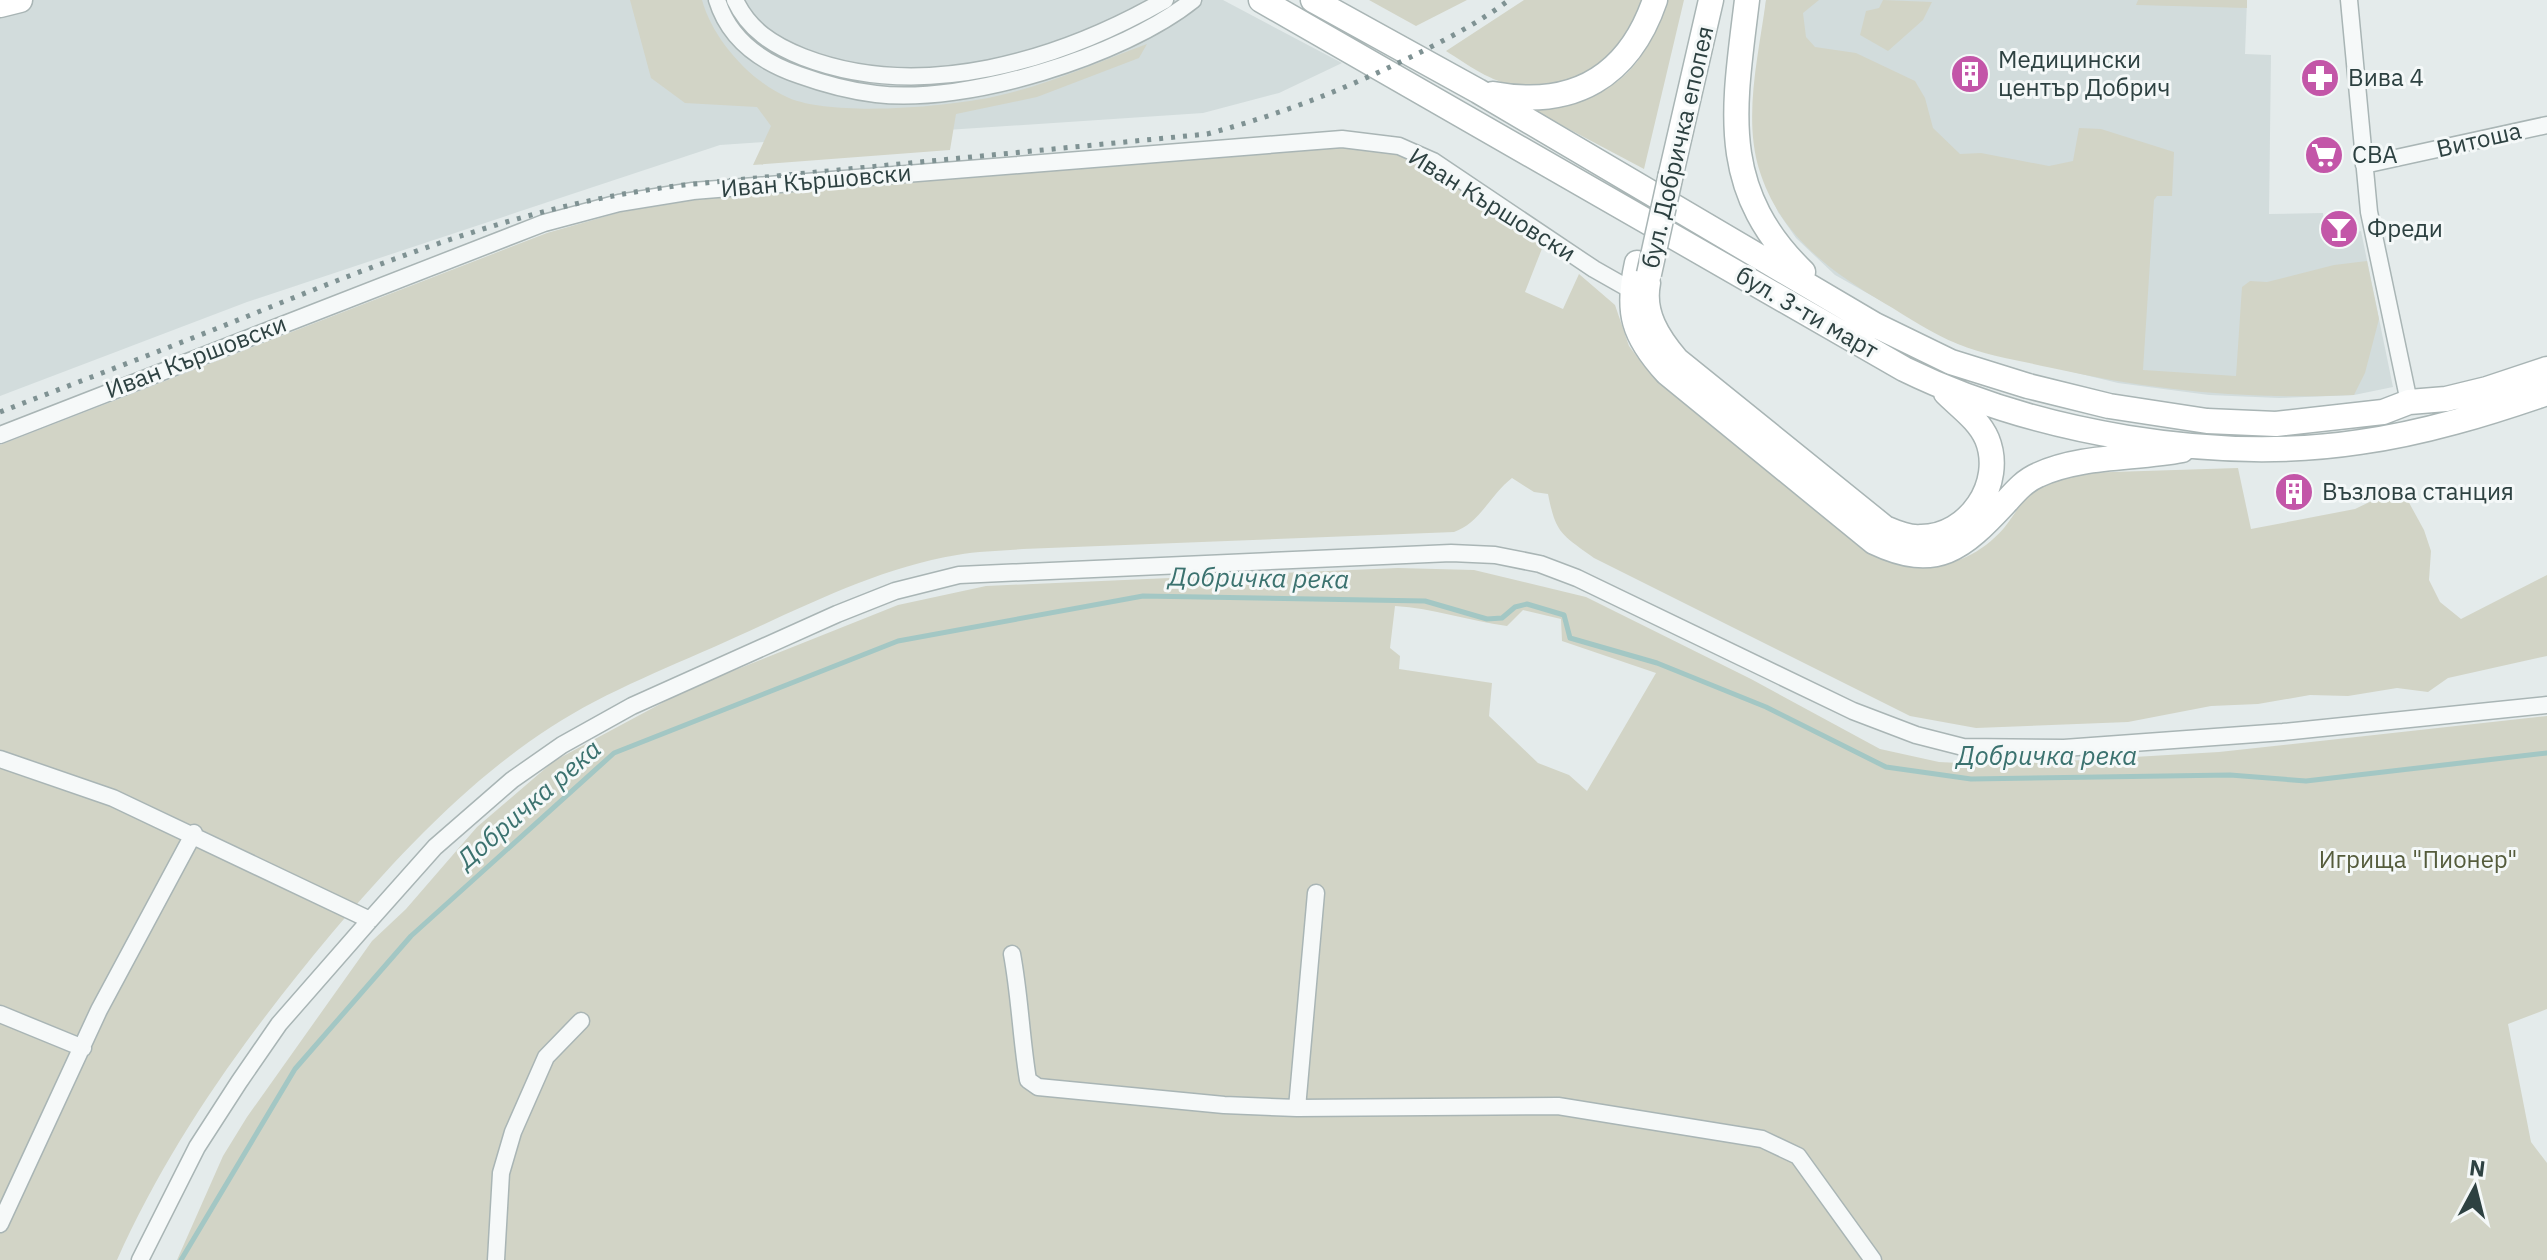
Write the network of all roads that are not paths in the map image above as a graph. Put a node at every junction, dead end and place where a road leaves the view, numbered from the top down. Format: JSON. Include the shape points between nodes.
{"nodes":[{"id":1,"x":20,"y":0,"type":"edge"},
{"id":2,"x":717,"y":0,"type":"edge"},
{"id":3,"x":735,"y":0,"type":"edge"},
{"id":4,"x":1165,"y":0,"type":"edge"},
{"id":5,"x":1193,"y":0,"type":"edge"},
{"id":6,"x":1261,"y":0,"type":"edge"},
{"id":7,"x":1313,"y":0,"type":"edge"},
{"id":8,"x":1655,"y":0,"type":"edge"},
{"id":9,"x":1697,"y":0,"type":"edge"},
{"id":10,"x":1711,"y":0,"type":"edge"},
{"id":11,"x":1747,"y":0,"type":"edge"},
{"id":12,"x":2349,"y":0,"type":"edge"},
{"id":13,"x":0,"y":5,"type":"edge"},
{"id":14,"x":1478,"y":91,"type":"junction"},
{"id":15,"x":2547,"y":125,"type":"edge"},
{"id":16,"x":2364,"y":165,"type":"junction"},
{"id":17,"x":1665,"y":172,"type":"junction"},
{"id":18,"x":1641,"y":280,"type":"junction"},
{"id":19,"x":1831,"y":298,"type":"junction"},
{"id":20,"x":2547,"y":369,"type":"edge"},
{"id":21,"x":1938,"y":386,"type":"junction"},
{"id":22,"x":2547,"y":393,"type":"edge"},
{"id":23,"x":2409,"y":403,"type":"junction"},
{"id":24,"x":2414,"y":430,"type":"junction"},
{"id":25,"x":0,"y":435,"type":"edge"},
{"id":26,"x":2200,"y":447,"type":"junction"},
{"id":27,"x":2547,"y":705,"type":"edge"},
{"id":28,"x":0,"y":759,"type":"edge"},
{"id":29,"x":194,"y":833,"type":"junction"},
{"id":30,"x":1316,"y":893,"type":"dead end"},
{"id":31,"x":370,"y":920,"type":"junction"},
{"id":32,"x":1012,"y":954,"type":"dead end"},
{"id":33,"x":0,"y":1014,"type":"edge"},
{"id":34,"x":581,"y":1021,"type":"dead end"},
{"id":35,"x":83,"y":1048,"type":"junction"},
{"id":36,"x":1297,"y":1108,"type":"junction"},
{"id":37,"x":0,"y":1224,"type":"edge"},
{"id":38,"x":140,"y":1260,"type":"edge"},
{"id":39,"x":496,"y":1260,"type":"edge"},
{"id":40,"x":1873,"y":1260,"type":"edge"}],
"edges":[{"from":1,"to":13,"type":"main road"},
{"from":2,"to":5,"type":"street","via":[[732,30],[757,55],[813,80],[877,94],[952,91],[1047,70],[1105,49]]},
{"from":3,"to":4,"type":"street","via":[[754,30],[797,54],[872,76],[914,78],[1067,48]]},
{"from":6,"to":21,"type":"main road","name":"бул. 3-ти март"},
{"from":7,"to":14,"type":"main road","name":"бул. 3-ти март"},
{"from":8,"to":14,"type":"main road","via":[[1637,44],[1604,77],[1552,96],[1518,98]]},
{"from":9,"to":17,"type":"main road","name":"бул. Добричка епопея"},
{"from":10,"to":17,"type":"main road","name":"бул. Добричка епопея"},
{"from":11,"to":19,"type":"main road","via":[[1734,121],[1740,172],[1781,250]]},
{"from":12,"to":16,"type":"street"},
{"from":14,"to":19,"type":"main road","name":"бул. 3-ти март"},
{"from":15,"to":16,"type":"street","name":"Витоша"},
{"from":16,"to":23,"type":"street"},
{"from":17,"to":18,"type":"main road","name":"бул. Добричка епопея","bridge":true},
{"from":18,"to":21,"type":"main road","via":[[1653,324],[1677,360],[1885,528],[1904,535],[1921,537],[1955,528],[1988,488],[1991,452],[1986,437]]},
{"from":18,"to":25,"type":"street","name":"Иван Кършовски","via":[[1594,269],[1433,161],[1371,141],[1342,139],[693,191],[544,223]]},
{"from":18,"to":26,"type":"main road","via":[[1634,323],[1667,373],[1874,542],[1892,551],[1917,556],[1956,549],[2036,475]]},
{"from":19,"to":23,"type":"main road","name":"бул. 3-ти март","via":[[1951,362],[2109,406],[2207,421],[2276,424],[2358,417]]},
{"from":20,"to":23,"type":"main road","name":"бул. 3-ти март","via":[[2487,389]]},
{"from":21,"to":26,"type":"main road","name":"бул. 3-ти март","via":[[2024,413]]},
{"from":22,"to":24,"type":"main road","name":"бул. 3-ти март"},
{"from":23,"to":24,"type":"main road","via":[[2397,416]]},
{"from":24,"to":26,"type":"main road","name":"бул. 3-ти март","via":[[2291,448]]},
{"from":27,"to":31,"type":"street","via":[[2079,747],[1963,747],[1853,711],[1577,578],[1495,555],[1345,556],[959,575],[895,591],[837,614],[632,706],[562,745],[512,780],[435,847]]},
{"from":28,"to":29,"type":"street"},
{"from":29,"to":31,"type":"street"},
{"from":29,"to":35,"type":"street"},
{"from":30,"to":36,"type":"street"},
{"from":31,"to":38,"type":"street","via":[[279,1024],[239,1082],[197,1147]]},
{"from":32,"to":36,"type":"street","via":[[1022,1004],[1021,1042],[1032,1084]]},
{"from":33,"to":35,"type":"street"},
{"from":34,"to":39,"type":"street","via":[[546,1057],[513,1132],[501,1173]]},
{"from":35,"to":37,"type":"street"},
{"from":36,"to":40,"type":"street","via":[[1558,1106],[1762,1139],[1798,1156]]}]}
